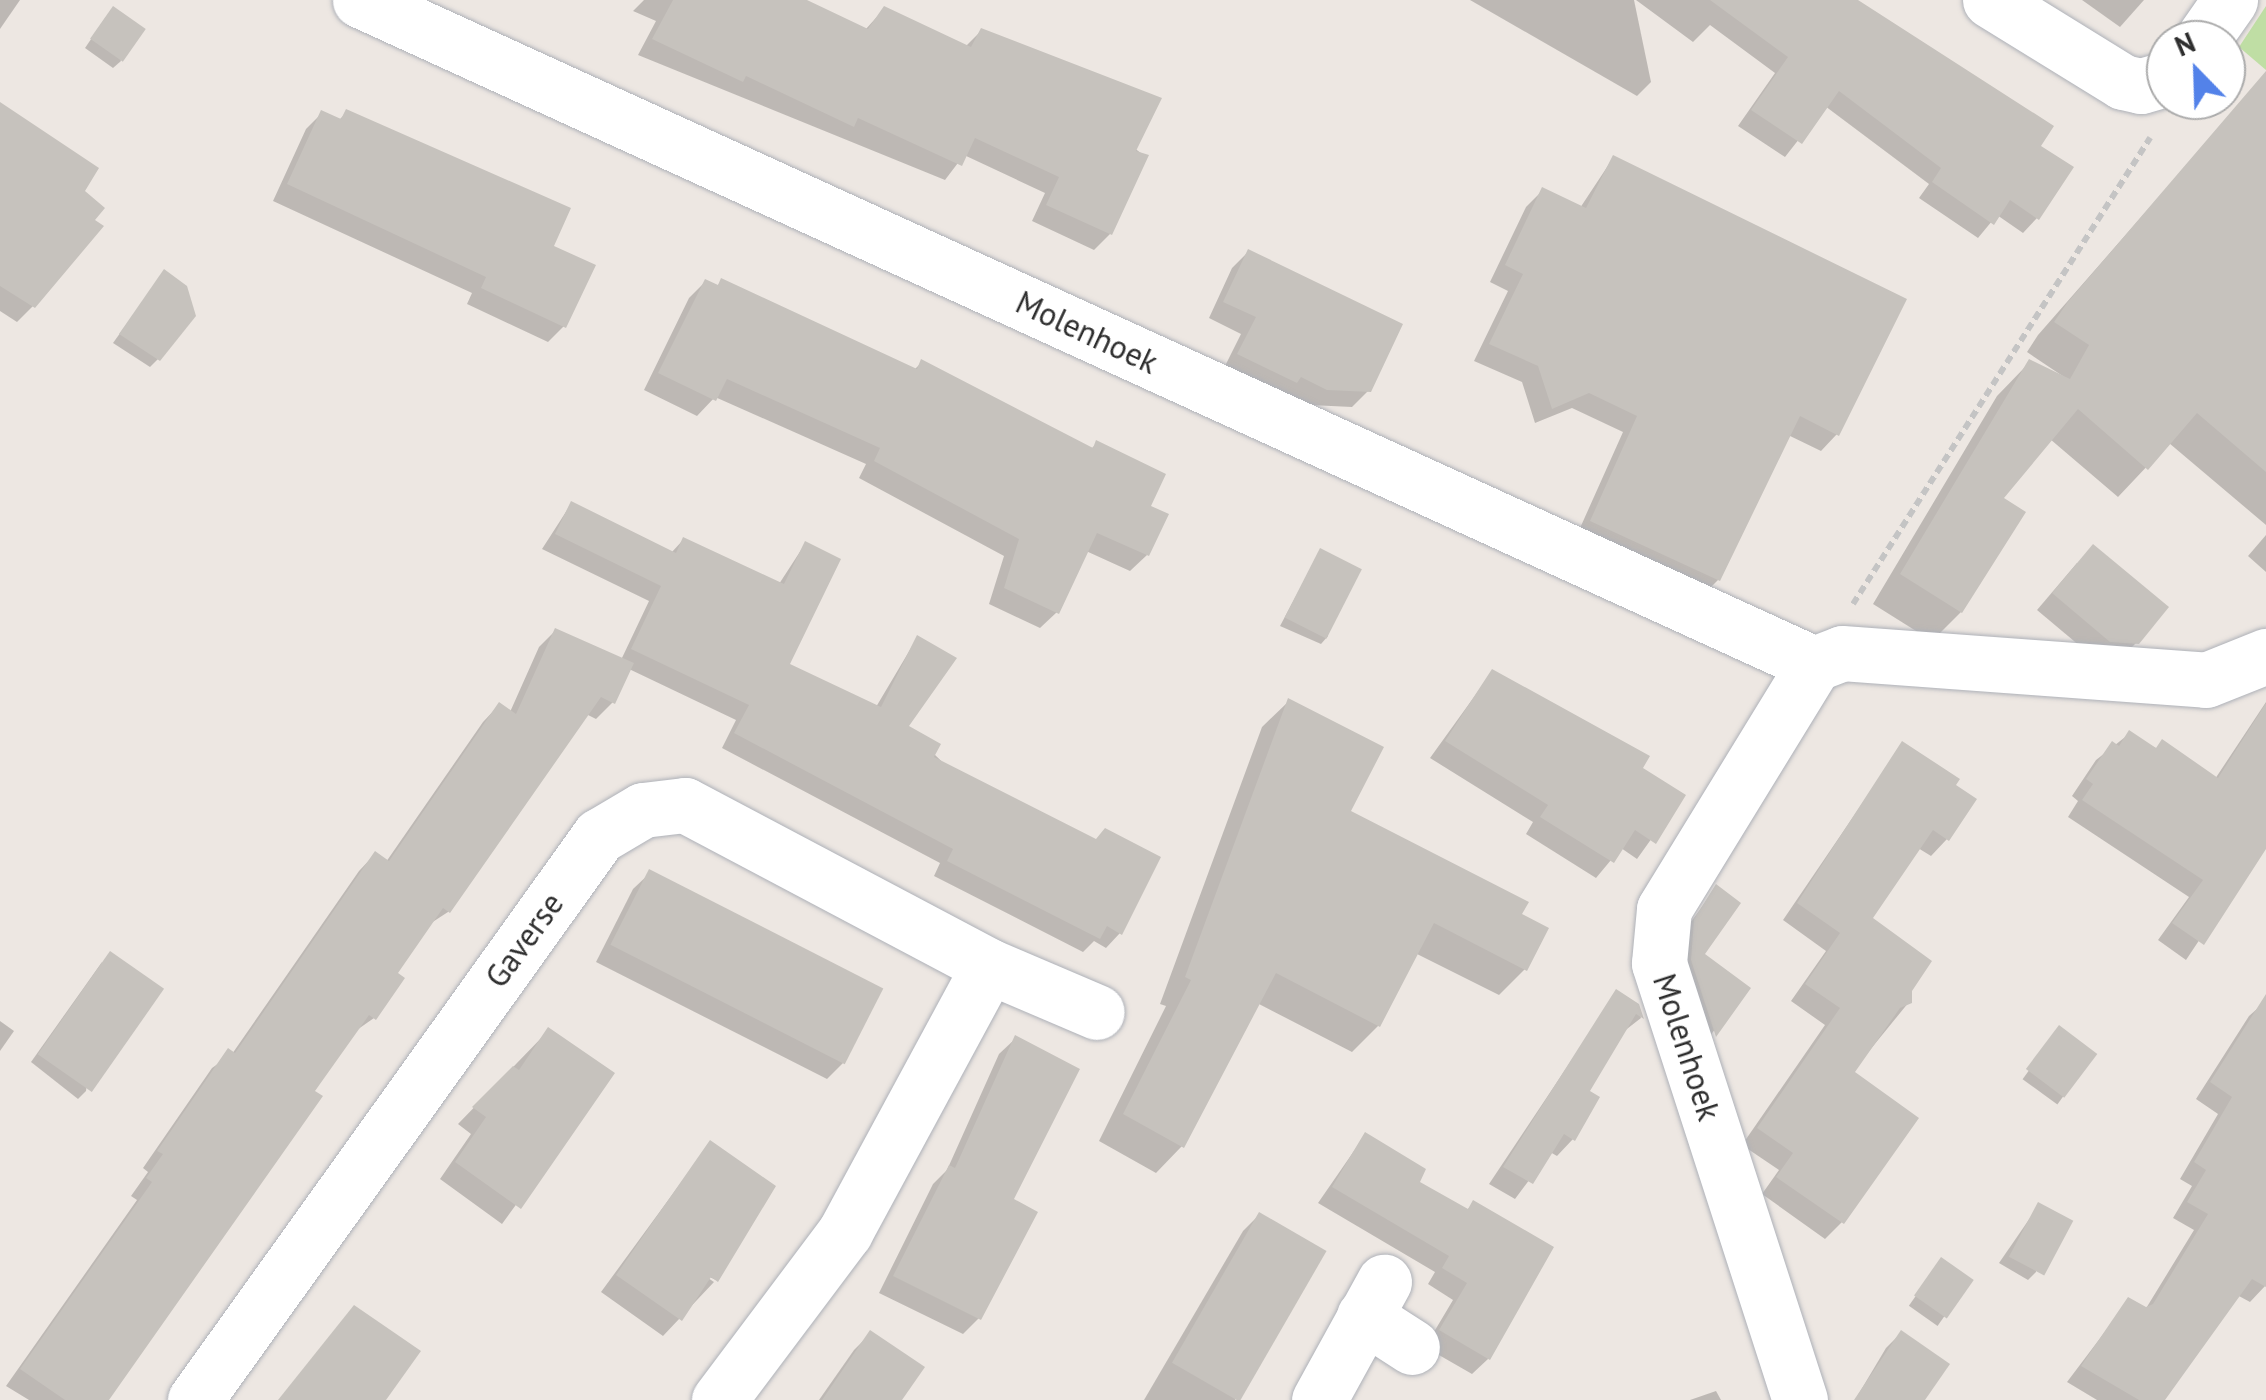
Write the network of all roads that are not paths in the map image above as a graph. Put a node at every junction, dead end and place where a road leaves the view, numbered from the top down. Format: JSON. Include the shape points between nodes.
{"nodes":[{"id":1,"x":360,"y":0,"type":"edge"},
{"id":2,"x":1990,"y":0,"type":"edge"},
{"id":3,"x":2146,"y":80,"type":"edge"},
{"id":4,"x":2266,"y":656,"type":"edge"},
{"id":5,"x":1814,"y":664,"type":"junction"},
{"id":6,"x":989,"y":966,"type":"junction"},
{"id":7,"x":1098,"y":1012,"type":"dead end"},
{"id":8,"x":1412,"y":1347,"type":"dead end"},
{"id":9,"x":195,"y":1400,"type":"edge"},
{"id":10,"x":720,"y":1400,"type":"edge"},
{"id":11,"x":1319,"y":1400,"type":"edge"},
{"id":12,"x":1800,"y":1400,"type":"edge"}],
"edges":[{"from":1,"to":5,"type":"street","name":"Molenhoek"},
{"from":2,"to":3,"type":"street"},
{"from":4,"to":5,"type":"street","via":[[2206,680],[1842,653]]},
{"from":5,"to":12,"type":"street","name":"Molenhoek","via":[[1664,909],[1658,964]]},
{"from":6,"to":7,"type":"street","name":"Gaverse"},
{"from":6,"to":9,"type":"street","name":"Gaverse","via":[[684,805],[644,810],[599,836]]},
{"from":6,"to":10,"type":"street","via":[[845,1232]]},
{"from":8,"to":11,"type":"street","via":[[1374,1299]]}]}
